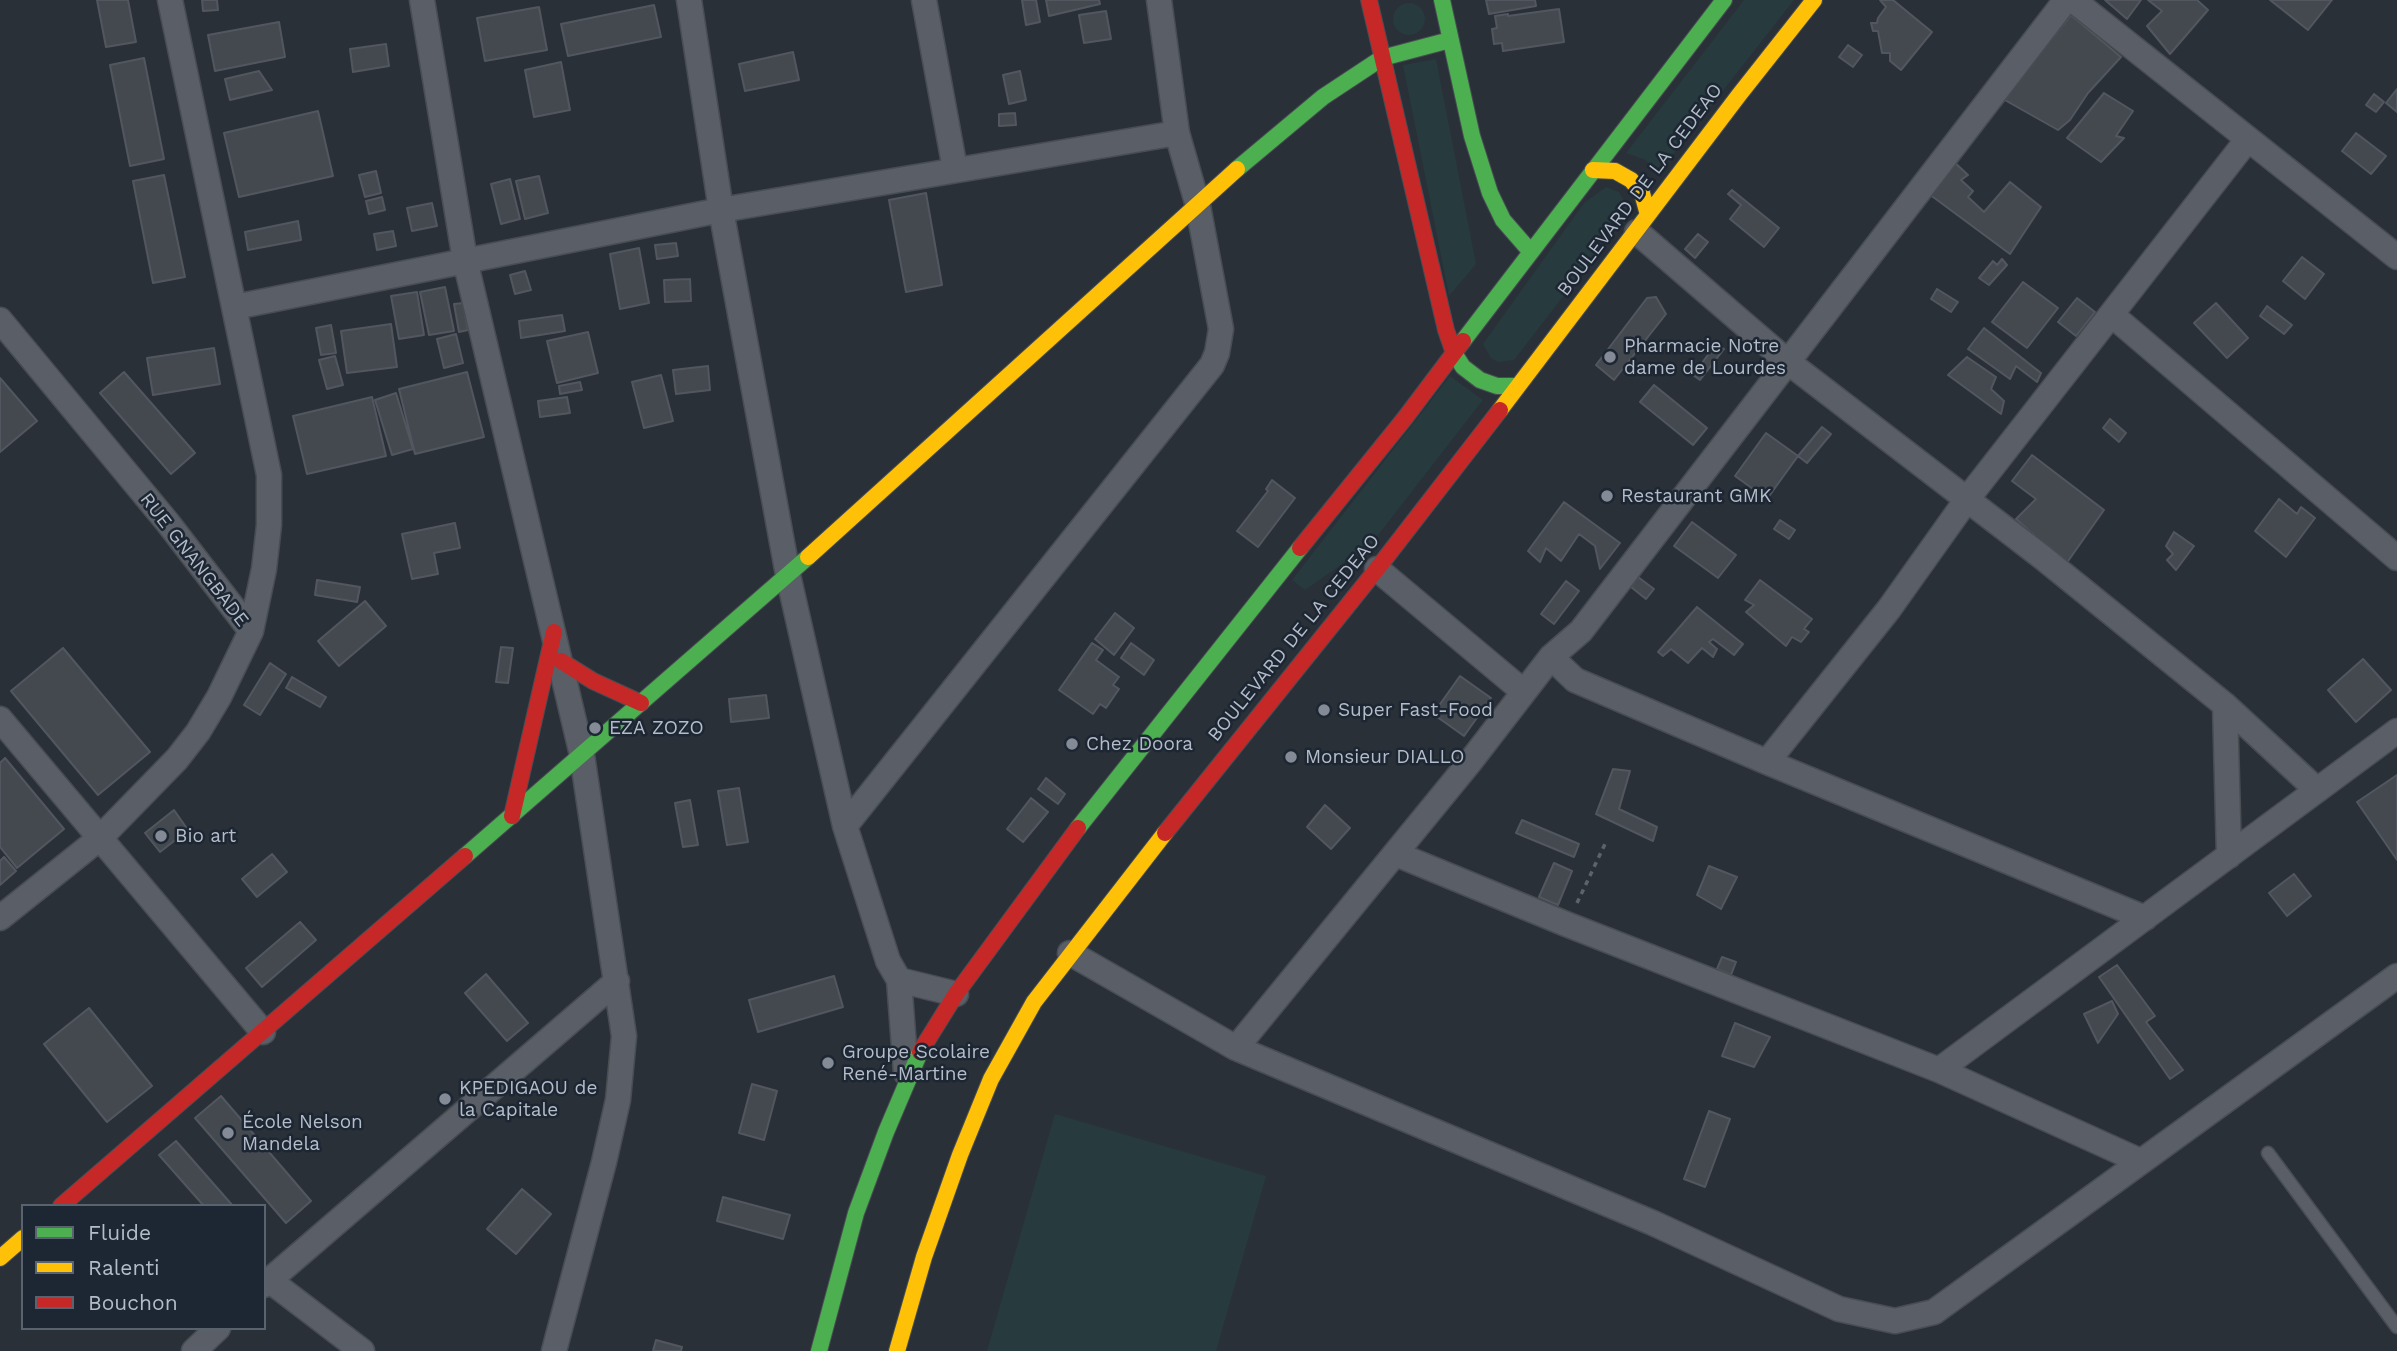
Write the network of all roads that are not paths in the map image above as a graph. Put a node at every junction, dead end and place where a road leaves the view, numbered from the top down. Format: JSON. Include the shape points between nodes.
{"nodes":[{"id":1,"x":170,"y":0,"type":"edge"},
{"id":2,"x":422,"y":0,"type":"edge"},
{"id":3,"x":689,"y":0,"type":"edge"},
{"id":4,"x":924,"y":0,"type":"edge"},
{"id":5,"x":1159,"y":0,"type":"edge"},
{"id":6,"x":1369,"y":0,"type":"edge"},
{"id":7,"x":1442,"y":0,"type":"edge"},
{"id":8,"x":1814,"y":0,"type":"edge"},
{"id":9,"x":2066,"y":0,"type":"edge"},
{"id":10,"x":2073,"y":0,"type":"edge"},
{"id":11,"x":1712,"y":6,"type":"edge"},
{"id":12,"x":1450,"y":40,"type":"junction"},
{"id":13,"x":1382,"y":58,"type":"junction"},
{"id":14,"x":1177,"y":132,"type":"junction"},
{"id":15,"x":2248,"y":139,"type":"junction"},
{"id":16,"x":955,"y":169,"type":"junction"},
{"id":17,"x":1593,"y":170,"type":"junction"},
{"id":18,"x":1198,"y":206,"type":"junction"},
{"id":19,"x":721,"y":210,"type":"junction"},
{"id":20,"x":1643,"y":223,"type":"junction"},
{"id":21,"x":1530,"y":251,"type":"junction"},
{"id":22,"x":2397,"y":257,"type":"edge"},
{"id":23,"x":465,"y":260,"type":"junction"},
{"id":24,"x":235,"y":307,"type":"junction"},
{"id":25,"x":2112,"y":315,"type":"junction"},
{"id":26,"x":0,"y":320,"type":"edge"},
{"id":27,"x":1454,"y":353,"type":"junction"},
{"id":28,"x":1788,"y":362,"type":"junction"},
{"id":29,"x":1516,"y":386,"type":"junction"},
{"id":30,"x":1968,"y":498,"type":"junction"},
{"id":31,"x":2397,"y":558,"type":"edge"},
{"id":32,"x":1377,"y":569,"type":"junction"},
{"id":33,"x":788,"y":575,"type":"junction"},
{"id":34,"x":251,"y":631,"type":"junction"},
{"id":35,"x":554,"y":632,"type":"junction"},
{"id":36,"x":1550,"y":657,"type":"junction"},
{"id":37,"x":561,"y":661,"type":"junction"},
{"id":38,"x":1524,"y":692,"type":"junction"},
{"id":39,"x":641,"y":703,"type":"junction"},
{"id":40,"x":2225,"y":705,"type":"junction"},
{"id":41,"x":0,"y":719,"type":"edge"},
{"id":42,"x":2397,"y":731,"type":"edge"},
{"id":43,"x":582,"y":755,"type":"junction"},
{"id":44,"x":1767,"y":762,"type":"junction"},
{"id":45,"x":2317,"y":790,"type":"junction"},
{"id":46,"x":512,"y":816,"type":"junction"},
{"id":47,"x":845,"y":826,"type":"junction"},
{"id":48,"x":100,"y":838,"type":"junction"},
{"id":49,"x":1396,"y":854,"type":"junction"},
{"id":50,"x":2229,"y":856,"type":"junction"},
{"id":51,"x":0,"y":918,"type":"edge"},
{"id":52,"x":2145,"y":918,"type":"junction"},
{"id":53,"x":1070,"y":953,"type":"junction"},
{"id":54,"x":2397,"y":976,"type":"edge"},
{"id":55,"x":899,"y":980,"type":"junction"},
{"id":56,"x":617,"y":981,"type":"junction"},
{"id":57,"x":956,"y":994,"type":"junction"},
{"id":58,"x":263,"y":1032,"type":"junction"},
{"id":59,"x":1236,"y":1048,"type":"junction"},
{"id":60,"x":1939,"y":1070,"type":"junction"},
{"id":61,"x":906,"y":1083,"type":"junction"},
{"id":62,"x":2268,"y":1153,"type":"dead end"},
{"id":63,"x":2140,"y":1161,"type":"junction"},
{"id":64,"x":63,"y":1204,"type":"edge"},
{"id":65,"x":21,"y":1240,"type":"edge"},
{"id":66,"x":0,"y":1258,"type":"edge"},
{"id":67,"x":267,"y":1283,"type":"edge"},
{"id":68,"x":2397,"y":1327,"type":"edge"},
{"id":69,"x":216,"y":1330,"type":"edge"},
{"id":70,"x":194,"y":1351,"type":"edge"},
{"id":71,"x":362,"y":1351,"type":"edge"},
{"id":72,"x":554,"y":1351,"type":"edge"},
{"id":73,"x":819,"y":1351,"type":"edge"},
{"id":74,"x":897,"y":1351,"type":"edge"}],
"edges":[{"from":1,"to":24,"type":"street"},
{"from":2,"to":23,"type":"street"},
{"from":3,"to":19,"type":"street"},
{"from":4,"to":16,"type":"street"},
{"from":5,"to":14,"type":"street"},
{"from":6,"to":13,"type":"main road"},
{"from":7,"to":12,"type":"main road"},
{"from":8,"to":20,"type":"main road","name":"BOULEVARD DE LA CEDEAO"},
{"from":9,"to":28,"type":"street"},
{"from":10,"to":15,"type":"street"},
{"from":11,"to":17,"type":"main road"},
{"from":12,"to":13,"type":"main road"},
{"from":12,"to":21,"type":"main road","via":[[1490,193],[1503,220]]},
{"from":13,"to":18,"type":"main road","via":[[1323,97]]},
{"from":13,"to":27,"type":"main road"},
{"from":14,"to":16,"type":"street"},
{"from":14,"to":18,"type":"street"},
{"from":15,"to":22,"type":"street"},
{"from":15,"to":25,"type":"street"},
{"from":16,"to":19,"type":"street"},
{"from":17,"to":20,"type":"main road","via":[[1615,171],[1631,180],[1642,193]]},
{"from":17,"to":21,"type":"main road"},
{"from":18,"to":33,"type":"main road"},
{"from":18,"to":47,"type":"street","via":[[1221,329],[1212,365]]},
{"from":19,"to":23,"type":"street"},
{"from":19,"to":33,"type":"street"},
{"from":20,"to":28,"type":"street"},
{"from":20,"to":29,"type":"main road","name":"BOULEVARD DE LA CEDEAO"},
{"from":21,"to":27,"type":"main road"},
{"from":23,"to":24,"type":"street"},
{"from":23,"to":35,"type":"street"},
{"from":24,"to":34,"type":"street","via":[[269,475],[264,569]]},
{"from":25,"to":30,"type":"street"},
{"from":25,"to":31,"type":"street"},
{"from":26,"to":34,"type":"street","name":"RUE GNANGBADE"},
{"from":27,"to":29,"type":"main road","via":[[1480,380]]},
{"from":27,"to":57,"type":"main road","via":[[1069,840]]},
{"from":28,"to":30,"type":"street"},
{"from":28,"to":36,"type":"street","via":[[1581,631]]},
{"from":29,"to":32,"type":"main road","name":"BOULEVARD DE LA CEDEAO"},
{"from":30,"to":40,"type":"street"},
{"from":30,"to":44,"type":"street","via":[[1889,609]]},
{"from":32,"to":38,"type":"street"},
{"from":32,"to":53,"type":"main road","name":"BOULEVARD DE LA CEDEAO"},
{"from":33,"to":39,"type":"main road"},
{"from":33,"to":47,"type":"street"},
{"from":34,"to":48,"type":"street","name":"RUE GNANGBADE","via":[[198,732]]},
{"from":35,"to":37,"type":"street"},
{"from":35,"to":46,"type":"main road"},
{"from":36,"to":38,"type":"street"},
{"from":36,"to":44,"type":"street","via":[[1575,680]]},
{"from":37,"to":39,"type":"main road"},
{"from":37,"to":43,"type":"street"},
{"from":38,"to":49,"type":"street"},
{"from":39,"to":43,"type":"main road"},
{"from":40,"to":45,"type":"street"},
{"from":40,"to":50,"type":"street"},
{"from":41,"to":48,"type":"street"},
{"from":42,"to":45,"type":"street"},
{"from":43,"to":46,"type":"main road"},
{"from":43,"to":56,"type":"street"},
{"from":44,"to":52,"type":"street"},
{"from":45,"to":50,"type":"street"},
{"from":46,"to":58,"type":"main road"},
{"from":47,"to":55,"type":"street","via":[[888,961]]},
{"from":48,"to":51,"type":"street","name":"RUE GNANGBADE"},
{"from":48,"to":58,"type":"street"},
{"from":49,"to":59,"type":"street"},
{"from":49,"to":60,"type":"street"},
{"from":50,"to":52,"type":"street"},
{"from":52,"to":60,"type":"street"},
{"from":53,"to":59,"type":"street"},
{"from":53,"to":74,"type":"main road","name":"BOULEVARD DE LA CEDEAO","via":[[1034,1002],[991,1079],[938,1213]]},
{"from":54,"to":63,"type":"street"},
{"from":55,"to":57,"type":"street"},
{"from":55,"to":61,"type":"street"},
{"from":56,"to":67,"type":"street"},
{"from":56,"to":72,"type":"street","via":[[624,1037],[618,1100]]},
{"from":57,"to":61,"type":"main road","via":[[922,1046]]},
{"from":58,"to":64,"type":"main road"},
{"from":59,"to":63,"type":"street","via":[[1653,1223],[1839,1309],[1895,1321],[1934,1312]]},
{"from":60,"to":63,"type":"street"},
{"from":61,"to":73,"type":"main road","via":[[856,1213]]},
{"from":62,"to":68,"type":"lane"},
{"from":65,"to":66,"type":"main road"},
{"from":67,"to":71,"type":"street"},
{"from":69,"to":70,"type":"street"}]}
